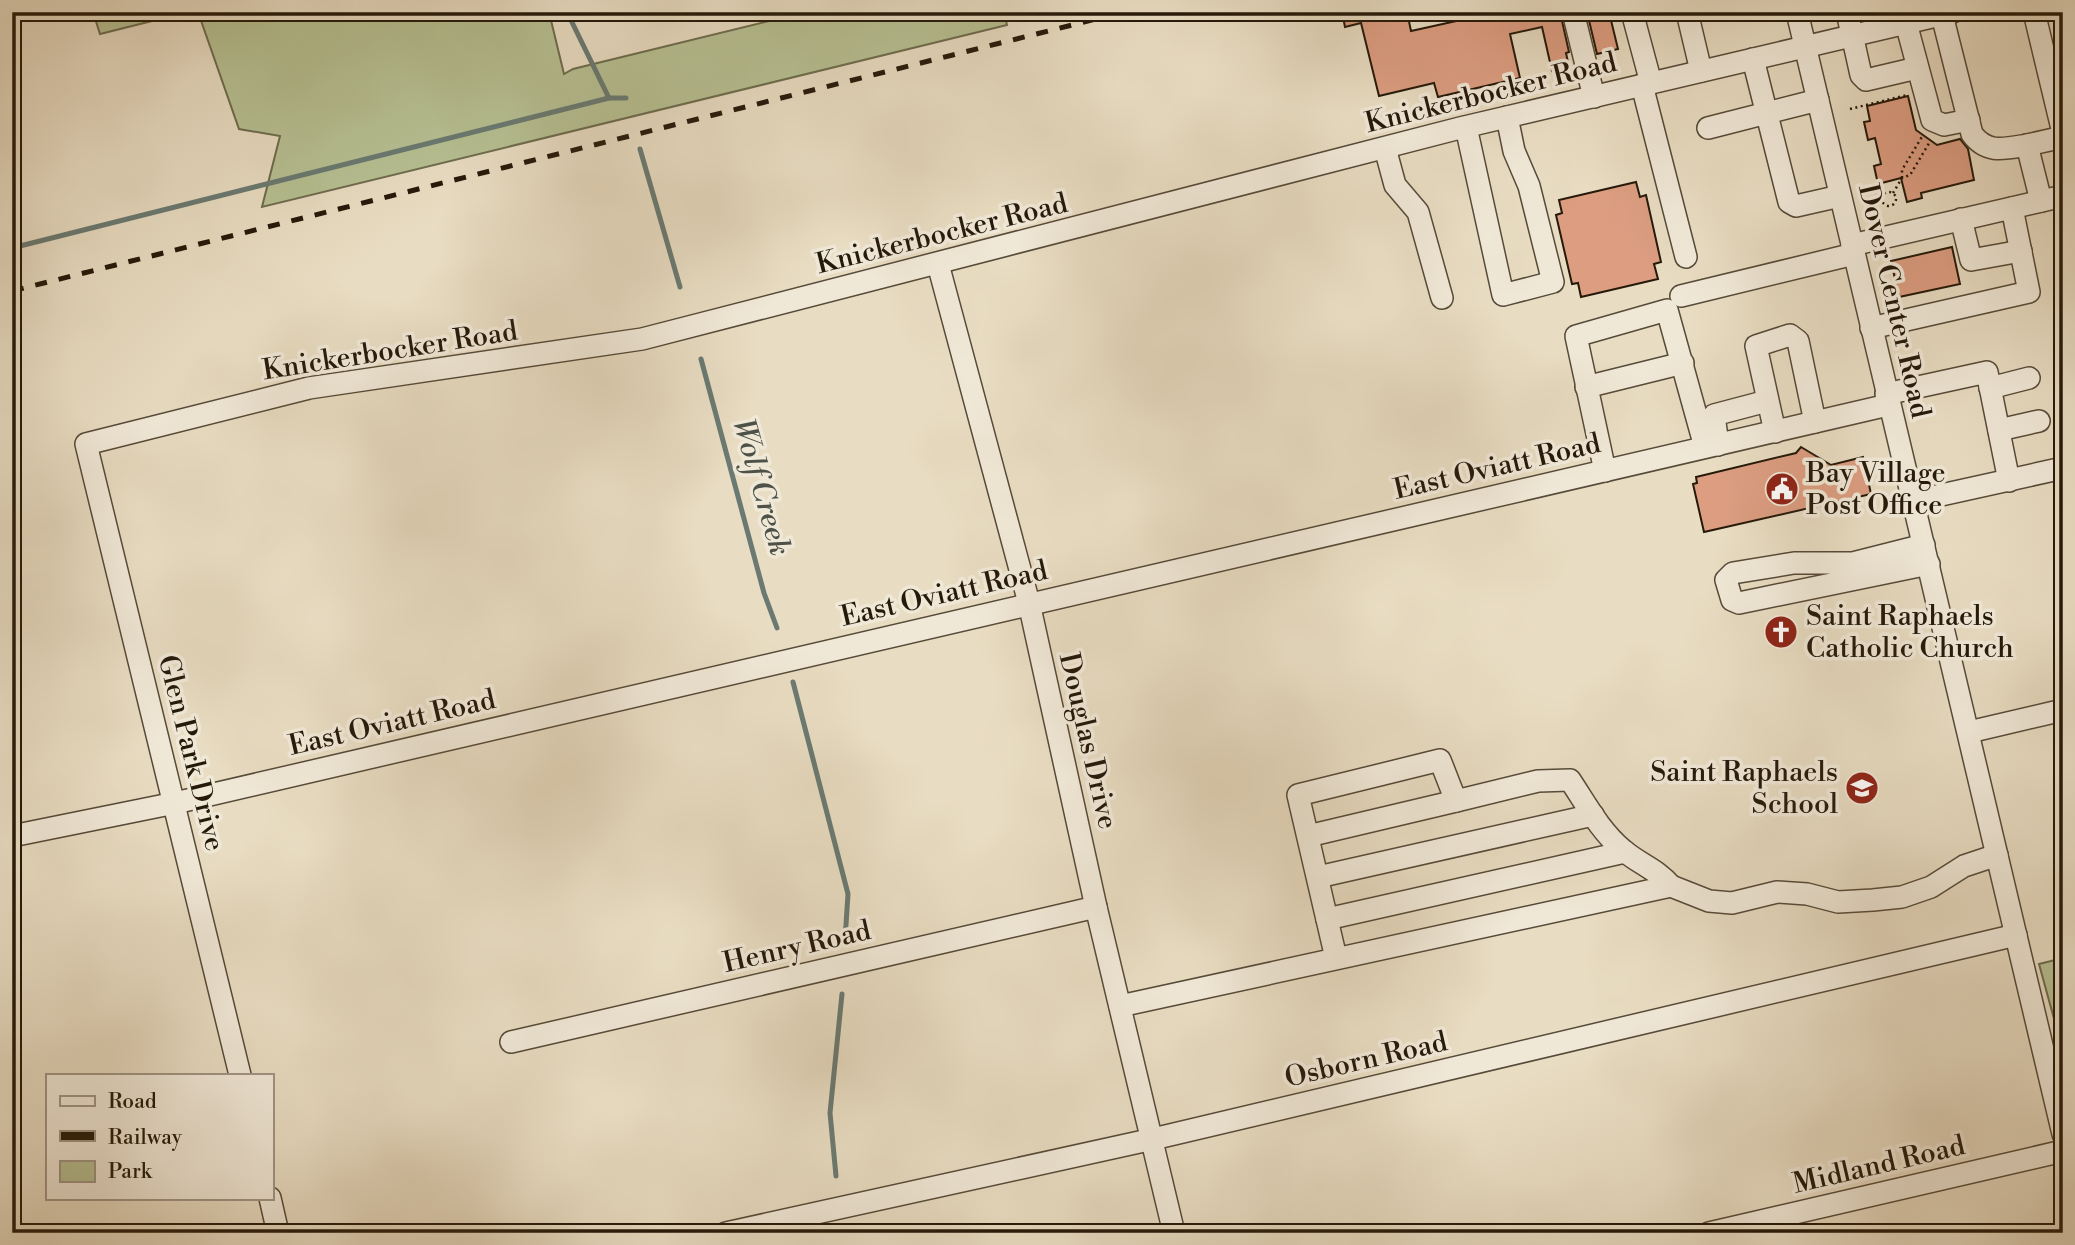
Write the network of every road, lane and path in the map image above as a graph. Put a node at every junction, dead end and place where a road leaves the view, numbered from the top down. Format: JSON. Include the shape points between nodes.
{"nodes":[{"id":1,"x":1573,"y":12,"type":"edge"},
{"id":2,"x":1632,"y":12,"type":"edge"},
{"id":3,"x":1687,"y":12,"type":"edge"},
{"id":4,"x":1797,"y":12,"type":"edge"},
{"id":5,"x":1847,"y":12,"type":"edge"},
{"id":6,"x":2034,"y":12,"type":"edge"},
{"id":7,"x":1948,"y":14,"type":"edge"},
{"id":8,"x":1906,"y":23,"type":"junction"},
{"id":9,"x":1852,"y":36,"type":"junction"},
{"id":10,"x":1805,"y":47,"type":"junction"},
{"id":11,"x":1753,"y":59,"type":"junction"},
{"id":12,"x":1917,"y":68,"type":"junction"},
{"id":13,"x":1701,"y":71,"type":"junction"},
{"id":14,"x":1647,"y":84,"type":"junction"},
{"id":15,"x":1594,"y":97,"type":"junction"},
{"id":16,"x":1818,"y":100,"type":"junction"},
{"id":17,"x":1766,"y":113,"type":"junction"},
{"id":18,"x":1507,"y":117,"type":"junction"},
{"id":19,"x":1969,"y":120,"type":"junction"},
{"id":20,"x":1466,"y":127,"type":"junction"},
{"id":21,"x":1708,"y":128,"type":"dead end"},
{"id":22,"x":1925,"y":132,"type":"dead end"},
{"id":23,"x":2063,"y":135,"type":"edge"},
{"id":24,"x":1933,"y":137,"type":"dead end"},
{"id":25,"x":2027,"y":145,"type":"junction"},
{"id":26,"x":1385,"y":148,"type":"junction"},
{"id":27,"x":1913,"y":152,"type":"junction"},
{"id":28,"x":1921,"y":157,"type":"junction"},
{"id":29,"x":1902,"y":178,"type":"junction"},
{"id":30,"x":1870,"y":189,"type":"dead end"},
{"id":31,"x":1893,"y":193,"type":"junction"},
{"id":32,"x":1840,"y":196,"type":"junction"},
{"id":33,"x":1883,"y":196,"type":"junction"},
{"id":34,"x":2063,"y":196,"type":"edge"},
{"id":35,"x":2042,"y":201,"type":"junction"},
{"id":36,"x":1894,"y":204,"type":"junction"},
{"id":37,"x":2012,"y":208,"type":"junction"},
{"id":38,"x":1902,"y":209,"type":"dead end"},
{"id":39,"x":1961,"y":219,"type":"junction"},
{"id":40,"x":1853,"y":249,"type":"junction"},
{"id":41,"x":2021,"y":251,"type":"junction"},
{"id":42,"x":1686,"y":257,"type":"dead end"},
{"id":43,"x":938,"y":264,"type":"junction"},
{"id":44,"x":1681,"y":296,"type":"dead end"},
{"id":45,"x":1442,"y":298,"type":"dead end"},
{"id":46,"x":1871,"y":328,"type":"junction"},
{"id":47,"x":1684,"y":363,"type":"junction"},
{"id":48,"x":2029,"y":378,"type":"dead end"},
{"id":49,"x":1586,"y":387,"type":"junction"},
{"id":50,"x":1990,"y":388,"type":"junction"},
{"id":51,"x":1887,"y":400,"type":"junction"},
{"id":52,"x":1767,"y":401,"type":"junction"},
{"id":53,"x":2039,"y":421,"type":"dead end"},
{"id":54,"x":1815,"y":422,"type":"junction"},
{"id":55,"x":1999,"y":430,"type":"junction"},
{"id":56,"x":1774,"y":432,"type":"junction"},
{"id":57,"x":86,"y":444,"type":"joint"},
{"id":58,"x":1712,"y":446,"type":"junction"},
{"id":59,"x":2063,"y":468,"type":"edge"},
{"id":60,"x":1605,"y":471,"type":"junction"},
{"id":61,"x":2009,"y":481,"type":"junction"},
{"id":62,"x":1914,"y":501,"type":"junction"},
{"id":63,"x":1927,"y":554,"type":"junction"},
{"id":64,"x":1028,"y":603,"type":"junction"},
{"id":65,"x":2063,"y":710,"type":"edge"},
{"id":66,"x":1969,"y":732,"type":"junction"},
{"id":67,"x":1456,"y":801,"type":"junction"},
{"id":68,"x":175,"y":803,"type":"junction"},
{"id":69,"x":1593,"y":815,"type":"junction"},
{"id":70,"x":12,"y":836,"type":"edge"},
{"id":71,"x":1308,"y":836,"type":"junction"},
{"id":72,"x":1625,"y":852,"type":"junction"},
{"id":73,"x":1997,"y":855,"type":"junction"},
{"id":74,"x":1318,"y":877,"type":"junction"},
{"id":75,"x":1671,"y":886,"type":"junction"},
{"id":76,"x":1096,"y":907,"type":"junction"},
{"id":77,"x":1327,"y":919,"type":"junction"},
{"id":78,"x":2016,"y":935,"type":"junction"},
{"id":79,"x":1336,"y":958,"type":"junction"},
{"id":80,"x":1120,"y":1006,"type":"junction"},
{"id":81,"x":511,"y":1042,"type":"dead end"},
{"id":82,"x":240,"y":1074,"type":"edge"},
{"id":83,"x":2063,"y":1134,"type":"edge"},
{"id":84,"x":1153,"y":1139,"type":"junction"},
{"id":85,"x":2063,"y":1151,"type":"edge"},
{"id":86,"x":270,"y":1200,"type":"edge"},
{"id":87,"x":278,"y":1233,"type":"edge"},
{"id":88,"x":726,"y":1233,"type":"edge"},
{"id":89,"x":1174,"y":1233,"type":"edge"},
{"id":90,"x":1709,"y":1233,"type":"edge"}],
"edges":[{"from":1,"to":15,"type":"street"},
{"from":2,"to":14,"type":"street"},
{"from":3,"to":13,"type":"street"},
{"from":4,"to":10,"type":"street","name":"Dover Center Road"},
{"from":5,"to":9,"type":"street"},
{"from":6,"to":23,"type":"street"},
{"from":7,"to":8,"type":"street","name":"Knickerbocker Road"},
{"from":7,"to":19,"type":"street"},
{"from":8,"to":9,"type":"street","name":"Knickerbocker Road"},
{"from":8,"to":12,"type":"street"},
{"from":9,"to":10,"type":"street","name":"Knickerbocker Road"},
{"from":9,"to":12,"type":"street","via":[[1866,80]]},
{"from":10,"to":11,"type":"street","name":"Knickerbocker Road"},
{"from":10,"to":16,"type":"street","name":"Dover Center Road"},
{"from":11,"to":13,"type":"street","name":"Knickerbocker Road"},
{"from":11,"to":17,"type":"street"},
{"from":12,"to":19,"type":"street","via":[[1932,120],[1944,125]]},
{"from":13,"to":14,"type":"street","name":"Knickerbocker Road"},
{"from":14,"to":15,"type":"street","name":"Knickerbocker Road"},
{"from":14,"to":42,"type":"street"},
{"from":15,"to":18,"type":"street","name":"Knickerbocker Road"},
{"from":16,"to":17,"type":"street"},
{"from":16,"to":32,"type":"street","name":"Dover Center Road"},
{"from":17,"to":21,"type":"street"},
{"from":17,"to":32,"type":"street","via":[[1789,202],[1796,206]]},
{"from":18,"to":20,"type":"street","name":"Knickerbocker Road"},
{"from":18,"to":20,"type":"street","via":[[1553,282],[1503,295]]},
{"from":19,"to":25,"type":"street","via":[[1972,134],[1984,147]]},
{"from":20,"to":26,"type":"street","name":"Knickerbocker Road"},
{"from":22,"to":27,"type":"path"},
{"from":23,"to":25,"type":"street"},
{"from":24,"to":28,"type":"path"},
{"from":25,"to":35,"type":"street"},
{"from":26,"to":43,"type":"street","name":"Knickerbocker Road"},
{"from":26,"to":45,"type":"street","via":[[1395,186],[1418,212]]},
{"from":27,"to":28,"type":"path"},
{"from":27,"to":29,"type":"path"},
{"from":28,"to":29,"type":"path","via":[[1910,175]]},
{"from":29,"to":31,"type":"path"},
{"from":30,"to":33,"type":"path"},
{"from":31,"to":33,"type":"path"},
{"from":31,"to":36,"type":"path"},
{"from":32,"to":40,"type":"street","name":"Dover Center Road"},
{"from":33,"to":36,"type":"path","via":[[1885,205]]},
{"from":34,"to":35,"type":"street"},
{"from":35,"to":37,"type":"street"},
{"from":36,"to":38,"type":"path"},
{"from":37,"to":39,"type":"street"},
{"from":37,"to":41,"type":"street"},
{"from":39,"to":40,"type":"street"},
{"from":39,"to":41,"type":"street","via":[[1971,260]]},
{"from":40,"to":44,"type":"street"},
{"from":40,"to":46,"type":"street","name":"Dover Center Road"},
{"from":41,"to":46,"type":"street","via":[[2029,292]]},
{"from":43,"to":57,"type":"street","name":"Knickerbocker Road","via":[[642,339],[309,388]]},
{"from":43,"to":64,"type":"street","name":"Douglas Drive"},
{"from":46,"to":51,"type":"street","name":"Dover Center Road"},
{"from":47,"to":49,"type":"street"},
{"from":47,"to":49,"type":"street","via":[[1667,310],[1576,336]]},
{"from":47,"to":58,"type":"street"},
{"from":48,"to":50,"type":"street"},
{"from":49,"to":60,"type":"street"},
{"from":50,"to":51,"type":"street","name":"East Oviatt Road","via":[[1987,372]]},
{"from":50,"to":55,"type":"street"},
{"from":51,"to":54,"type":"street","name":"East Oviatt Road"},
{"from":51,"to":62,"type":"street","name":"Dover Center Road"},
{"from":52,"to":54,"type":"street","via":[[1756,346],[1796,337]]},
{"from":52,"to":56,"type":"street"},
{"from":52,"to":58,"type":"street","via":[[1714,415]]},
{"from":53,"to":55,"type":"street"},
{"from":54,"to":56,"type":"street","name":"East Oviatt Road"},
{"from":55,"to":61,"type":"street"},
{"from":56,"to":58,"type":"street","name":"East Oviatt Road"},
{"from":57,"to":68,"type":"street","name":"Glen Park Drive"},
{"from":58,"to":60,"type":"street","name":"East Oviatt Road"},
{"from":59,"to":61,"type":"street"},
{"from":60,"to":64,"type":"street","name":"East Oviatt Road"},
{"from":61,"to":62,"type":"street"},
{"from":62,"to":63,"type":"street","name":"Dover Center Road"},
{"from":63,"to":63,"type":"street","via":[[1740,604],[1732,600],[1726,579],[1733,573],[1794,563],[1853,563]]},
{"from":63,"to":66,"type":"street","name":"Dover Center Road"},
{"from":64,"to":68,"type":"street","name":"East Oviatt Road"},
{"from":64,"to":76,"type":"street","name":"Douglas Drive"},
{"from":65,"to":66,"type":"street"},
{"from":66,"to":73,"type":"street","name":"Dover Center Road"},
{"from":67,"to":69,"type":"street","via":[[1538,780],[1570,780]]},
{"from":67,"to":71,"type":"street"},
{"from":67,"to":71,"type":"street","via":[[1440,760],[1298,795]]},
{"from":68,"to":70,"type":"street","name":"East Oviatt Road"},
{"from":68,"to":82,"type":"street","name":"Glen Park Drive"},
{"from":69,"to":72,"type":"street"},
{"from":69,"to":74,"type":"street"},
{"from":71,"to":74,"type":"street"},
{"from":72,"to":75,"type":"street","via":[[1659,871]]},
{"from":72,"to":77,"type":"street"},
{"from":73,"to":75,"type":"street","via":[[1964,866],[1931,887],[1873,900],[1838,902],[1777,892],[1732,903],[1709,901]]},
{"from":73,"to":78,"type":"street","name":"Dover Center Road"},
{"from":74,"to":77,"type":"street"},
{"from":75,"to":79,"type":"street"},
{"from":76,"to":80,"type":"street","name":"Douglas Drive"},
{"from":76,"to":81,"type":"street","name":"Henry Road"},
{"from":77,"to":79,"type":"street"},
{"from":78,"to":83,"type":"street","name":"Dover Center Road"},
{"from":78,"to":84,"type":"street","name":"Osborn Road"},
{"from":79,"to":80,"type":"street"},
{"from":80,"to":84,"type":"street","name":"Douglas Drive"},
{"from":84,"to":88,"type":"street","name":"Osborn Road"},
{"from":84,"to":89,"type":"street","name":"Douglas Drive"},
{"from":85,"to":90,"type":"street","name":"Midland Road"},
{"from":86,"to":87,"type":"street"}]}
